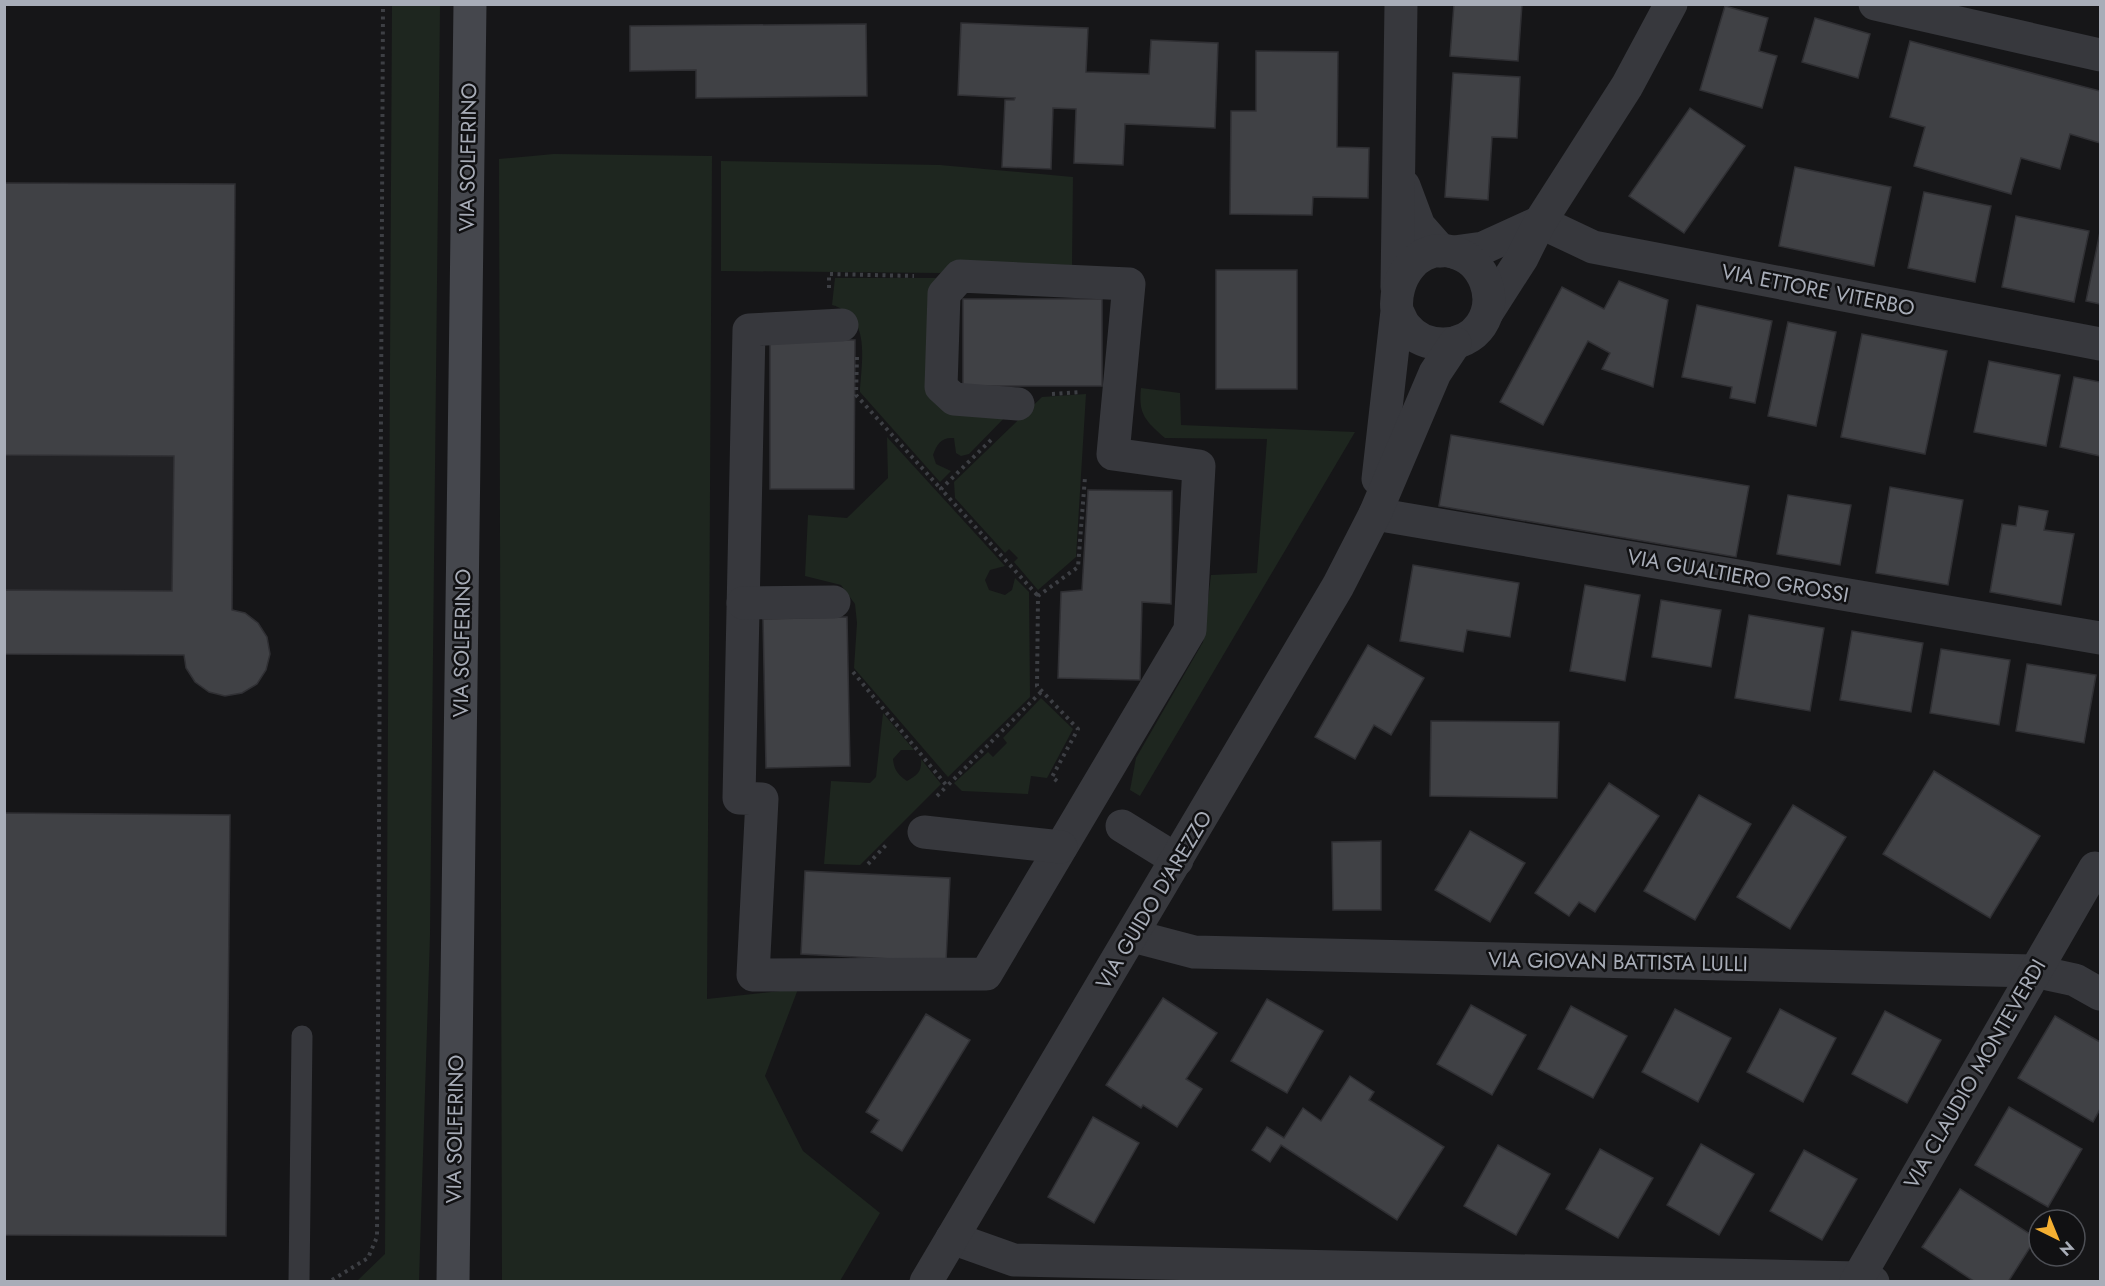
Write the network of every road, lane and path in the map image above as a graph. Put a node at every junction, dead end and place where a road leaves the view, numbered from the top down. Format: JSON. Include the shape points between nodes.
{"nodes":[{"id":1,"x":383,"y":4,"type":"edge"},
{"id":2,"x":470,"y":4,"type":"edge"},
{"id":3,"x":1401,"y":4,"type":"edge"},
{"id":4,"x":1671,"y":4,"type":"edge"},
{"id":5,"x":1875,"y":4,"type":"edge"},
{"id":6,"x":2100,"y":55,"type":"edge"},
{"id":7,"x":1399,"y":174,"type":"junction"},
{"id":8,"x":1540,"y":222,"type":"junction"},
{"id":9,"x":1447,"y":252,"type":"junction"},
{"id":10,"x":950,"y":287,"type":"junction"},
{"id":11,"x":1397,"y":299,"type":"junction"},
{"id":12,"x":1488,"y":311,"type":"junction"},
{"id":13,"x":835,"y":326,"type":"junction"},
{"id":14,"x":1455,"y":343,"type":"junction"},
{"id":15,"x":2100,"y":344,"type":"edge"},
{"id":16,"x":1091,"y":391,"type":"dead end"},
{"id":17,"x":1049,"y":394,"type":"dead end"},
{"id":18,"x":1018,"y":404,"type":"dead end"},
{"id":19,"x":999,"y":433,"type":"dead end"},
{"id":20,"x":1085,"y":473,"type":"dead end"},
{"id":21,"x":941,"y":489,"type":"junction"},
{"id":22,"x":1375,"y":514,"type":"junction"},
{"id":23,"x":1038,"y":596,"type":"junction"},
{"id":24,"x":834,"y":602,"type":"dead end"},
{"id":25,"x":743,"y":603,"type":"junction"},
{"id":26,"x":2100,"y":638,"type":"edge"},
{"id":27,"x":853,"y":672,"type":"dead end"},
{"id":28,"x":1042,"y":691,"type":"junction"},
{"id":29,"x":1090,"y":798,"type":"junction"},
{"id":30,"x":924,"y":832,"type":"dead end"},
{"id":31,"x":1061,"y":847,"type":"junction"},
{"id":32,"x":1177,"y":860,"type":"junction"},
{"id":33,"x":2095,"y":868,"type":"dead end"},
{"id":34,"x":1132,"y":936,"type":"junction"},
{"id":35,"x":2034,"y":971,"type":"junction"},
{"id":36,"x":2100,"y":994,"type":"edge"},
{"id":37,"x":302,"y":1036,"type":"dead end"},
{"id":38,"x":952,"y":1238,"type":"junction"},
{"id":39,"x":1862,"y":1280,"type":"edge"},
{"id":40,"x":299,"y":1281,"type":"edge"},
{"id":41,"x":330,"y":1281,"type":"edge"},
{"id":42,"x":453,"y":1281,"type":"edge"},
{"id":43,"x":926,"y":1281,"type":"edge"}],
"edges":[{"from":1,"to":41,"type":"path","via":[[377,1237],[368,1258]]},
{"from":2,"to":42,"type":"main road","name":"VIA SOLFERINO"},
{"from":3,"to":7,"type":"street"},
{"from":4,"to":8,"type":"street","via":[[1627,86]]},
{"from":5,"to":6,"type":"street"},
{"from":7,"to":9,"type":"street","via":[[1419,226]]},
{"from":7,"to":11,"type":"street"},
{"from":8,"to":9,"type":"street","via":[[1483,248]]},
{"from":8,"to":12,"type":"street"},
{"from":8,"to":15,"type":"street","name":"VIA ETTORE VITERBO","via":[[1593,247]]},
{"from":9,"to":11,"type":"street","via":[[1422,256],[1406,269]]},
{"from":9,"to":12,"type":"street","via":[[1471,261],[1483,275],[1490,293]]},
{"from":10,"to":13,"type":"path","via":[[934,276],[830,274]]},
{"from":10,"to":18,"type":"street","via":[[944,294],[942,387],[954,399]]},
{"from":10,"to":29,"type":"street","via":[[960,276],[1129,284],[1113,454],[1199,466],[1190,630]]},
{"from":11,"to":14,"type":"street","via":[[1406,327],[1419,339],[1437,345]]},
{"from":11,"to":22,"type":"street"},
{"from":12,"to":14,"type":"street","via":[[1481,326]]},
{"from":13,"to":21,"type":"path","via":[[857,336],[856,395]]},
{"from":13,"to":25,"type":"street","via":[[749,330]]},
{"from":14,"to":22,"type":"street","name":"VIA GUIDO D'AREZZO","via":[[1430,381]]},
{"from":16,"to":17,"type":"path"},
{"from":19,"to":21,"type":"path"},
{"from":20,"to":23,"type":"path","via":[[1078,567]]},
{"from":21,"to":23,"type":"path"},
{"from":22,"to":26,"type":"street","name":"VIA GUALTIERO GROSSI"},
{"from":22,"to":32,"type":"street","name":"VIA GUIDO D'AREZZO","via":[[1338,586]]},
{"from":23,"to":28,"type":"path","via":[[1037,686]]},
{"from":24,"to":25,"type":"street"},
{"from":25,"to":31,"type":"street","via":[[739,798],[762,799],[753,975],[986,974]]},
{"from":27,"to":28,"type":"path","via":[[947,786]]},
{"from":28,"to":29,"type":"path","via":[[1078,729],[1052,777]]},
{"from":29,"to":31,"type":"street"},
{"from":29,"to":32,"type":"street","via":[[1122,826]]},
{"from":30,"to":31,"type":"street"},
{"from":32,"to":34,"type":"street","name":"VIA GUIDO D'AREZZO"},
{"from":33,"to":35,"type":"street","name":"VIA CLAUDIO MONTEVERDI"},
{"from":34,"to":35,"type":"street","name":"VIA GIOVAN BATTISTA LULLI","via":[[1194,952]]},
{"from":34,"to":38,"type":"street","name":"VIA GUIDO D'AREZZO"},
{"from":35,"to":36,"type":"street","name":"VIA GIOVAN BATTISTA LULLI","via":[[2076,980]]},
{"from":35,"to":39,"type":"street","name":"VIA CLAUDIO MONTEVERDI"},
{"from":37,"to":40,"type":"lane"},
{"from":38,"to":39,"type":"street","via":[[1014,1260]]},
{"from":38,"to":43,"type":"street","name":"VIA GUIDO D'AREZZO"}]}
